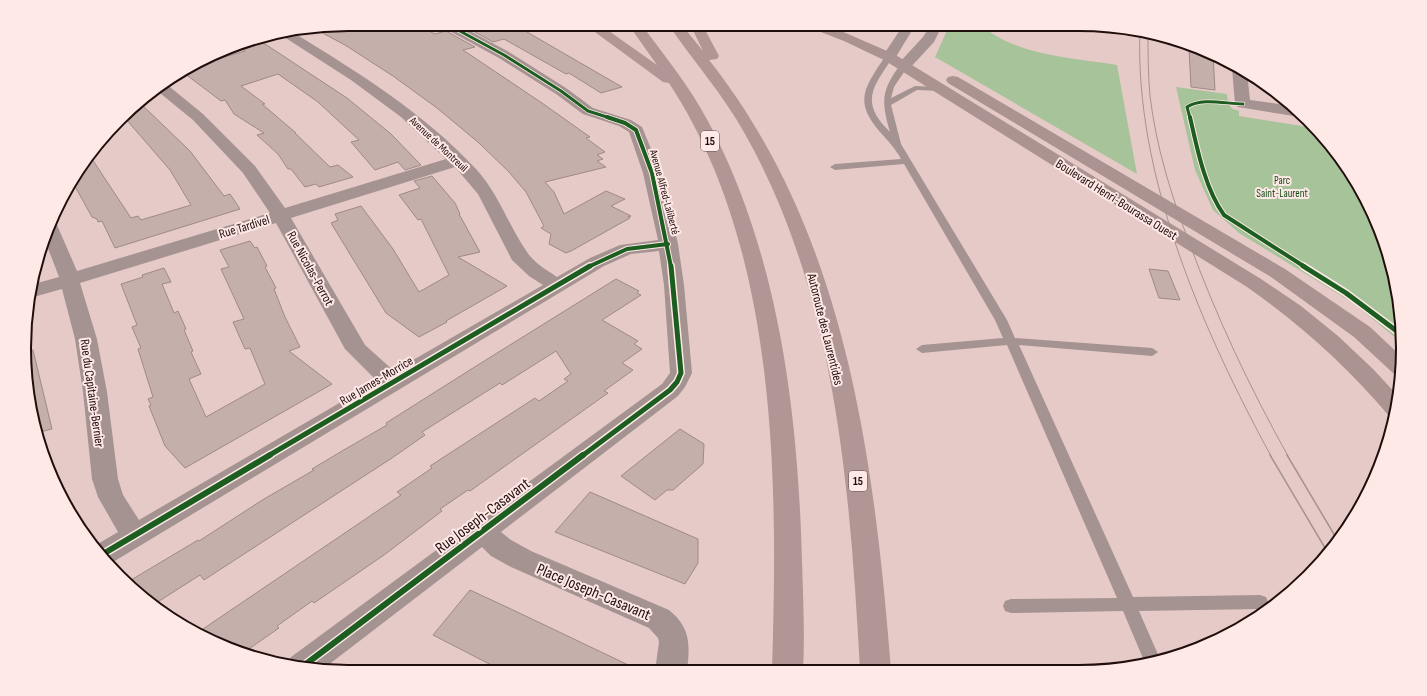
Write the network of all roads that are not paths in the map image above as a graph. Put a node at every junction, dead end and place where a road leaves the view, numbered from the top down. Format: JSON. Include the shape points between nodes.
{"nodes":[{"id":1,"x":459,"y":31,"type":"edge"},
{"id":2,"x":600,"y":31,"type":"edge"},
{"id":3,"x":639,"y":31,"type":"edge"},
{"id":4,"x":680,"y":31,"type":"edge"},
{"id":5,"x":700,"y":31,"type":"edge"},
{"id":6,"x":831,"y":31,"type":"edge"},
{"id":7,"x":856,"y":31,"type":"edge"},
{"id":8,"x":903,"y":31,"type":"edge"},
{"id":9,"x":933,"y":31,"type":"edge"},
{"id":10,"x":291,"y":36,"type":"edge"},
{"id":11,"x":887,"y":46,"type":"junction"},
{"id":12,"x":909,"y":61,"type":"junction"},
{"id":13,"x":1240,"y":74,"type":"edge"},
{"id":14,"x":679,"y":87,"type":"junction"},
{"id":15,"x":941,"y":89,"type":"junction"},
{"id":16,"x":165,"y":90,"type":"edge"},
{"id":17,"x":887,"y":104,"type":"junction"},
{"id":18,"x":1288,"y":110,"type":"edge"},
{"id":19,"x":743,"y":116,"type":"junction"},
{"id":20,"x":897,"y":144,"type":"junction"},
{"id":21,"x":458,"y":161,"type":"junction"},
{"id":22,"x":907,"y":161,"type":"junction"},
{"id":23,"x":835,"y":167,"type":"dead end"},
{"id":24,"x":281,"y":215,"type":"junction"},
{"id":25,"x":52,"y":235,"type":"edge"},
{"id":26,"x":668,"y":244,"type":"junction"},
{"id":27,"x":70,"y":280,"type":"junction"},
{"id":28,"x":557,"y":286,"type":"junction"},
{"id":29,"x":36,"y":290,"type":"edge"},
{"id":30,"x":1011,"y":340,"type":"junction"},
{"id":31,"x":922,"y":349,"type":"dead end"},
{"id":32,"x":1152,"y":352,"type":"dead end"},
{"id":33,"x":1395,"y":363,"type":"edge"},
{"id":34,"x":677,"y":382,"type":"joint"},
{"id":35,"x":393,"y":383,"type":"junction"},
{"id":36,"x":1391,"y":403,"type":"edge"},
{"id":37,"x":482,"y":531,"type":"junction"},
{"id":38,"x":134,"y":535,"type":"junction"},
{"id":39,"x":106,"y":552,"type":"edge"},
{"id":40,"x":1260,"y":602,"type":"dead end"},
{"id":41,"x":1128,"y":604,"type":"junction"},
{"id":42,"x":1011,"y":606,"type":"dead end"},
{"id":43,"x":1151,"y":656,"type":"edge"},
{"id":44,"x":310,"y":662,"type":"edge"},
{"id":45,"x":672,"y":665,"type":"edge"},
{"id":46,"x":788,"y":665,"type":"edge"},
{"id":47,"x":876,"y":665,"type":"edge"}],
"edges":[{"from":1,"to":26,"type":"street","name":"Avenue Alfred-Laliberté","via":[[504,55],[588,111],[634,128],[652,173]]},
{"from":2,"to":14,"type":"highway"},
{"from":3,"to":14,"type":"highway","number":"15"},
{"from":4,"to":19,"type":"highway","name":"Autoroute des Laurentides","number":"15"},
{"from":5,"to":19,"type":"highway"},
{"from":6,"to":11,"type":"main road","name":"Boulevard Henri-Bourassa Ouest","via":[[849,38]]},
{"from":7,"to":11,"type":"main road","name":"Boulevard Henri-Bourassa Ouest"},
{"from":8,"to":11,"type":"street"},
{"from":9,"to":12,"type":"street"},
{"from":10,"to":21,"type":"street","name":"Avenue de Montreuil","via":[[344,68],[395,106]]},
{"from":11,"to":12,"type":"main road","name":"Boulevard Henri-Bourassa Ouest"},
{"from":11,"to":20,"type":"lane","via":[[866,100],[875,123]]},
{"from":12,"to":15,"type":"main road","name":"Boulevard Henri-Bourassa Ouest"},
{"from":12,"to":17,"type":"lane","via":[[888,87]]},
{"from":12,"to":33,"type":"main road","name":"Boulevard Henri-Bourassa Ouest","via":[[933,67],[1278,273],[1362,332]]},
{"from":13,"to":18,"type":"street","via":[[1243,104]]},
{"from":14,"to":46,"type":"highway","number":"15","via":[[710,142],[734,200],[750,251],[774,365],[784,464],[788,546]]},
{"from":15,"to":17,"type":"lane","via":[[915,88]]},
{"from":15,"to":36,"type":"main road","name":"Boulevard Henri-Bourassa Ouest","via":[[1274,297],[1330,340]]},
{"from":16,"to":24,"type":"street","name":"Rue Nicolas-Perrot","via":[[198,117],[249,170]]},
{"from":17,"to":20,"type":"lane"},
{"from":19,"to":47,"type":"highway","name":"Autoroute des Laurentides","number":"15","via":[[771,166],[795,224],[810,265],[829,334],[845,403],[857,478],[868,566]]},
{"from":20,"to":22,"type":"lane"},
{"from":21,"to":24,"type":"street","name":"Rue Tardivel"},
{"from":21,"to":28,"type":"street","name":"Avenue de Montreuil","via":[[486,193],[519,256],[536,272]]},
{"from":22,"to":23,"type":"lane"},
{"from":22,"to":30,"type":"lane","via":[[1002,320]]},
{"from":24,"to":27,"type":"street","name":"Rue Tardivel"},
{"from":24,"to":35,"type":"street","name":"Rue Nicolas-Perrot","via":[[350,341],[367,361]]},
{"from":25,"to":27,"type":"street","name":"Rue du Capitaine-Bernier"},
{"from":26,"to":28,"type":"street","name":"Rue James-Morrice","via":[[617,252]]},
{"from":26,"to":34,"type":"street","name":"Avenue Alfred-Laliberté","via":[[681,372]]},
{"from":27,"to":29,"type":"street","name":"Rue Tardivel"},
{"from":27,"to":38,"type":"street","name":"Rue du Capitaine-Bernier","via":[[91,365],[103,470],[112,497]]},
{"from":28,"to":35,"type":"street","name":"Rue James-Morrice"},
{"from":30,"to":31,"type":"lane"},
{"from":30,"to":32,"type":"lane"},
{"from":30,"to":41,"type":"lane"},
{"from":34,"to":37,"type":"street","name":"Rue Joseph-Casavant","via":[[663,396]]},
{"from":35,"to":38,"type":"street","name":"Rue James-Morrice"},
{"from":37,"to":44,"type":"street","name":"Rue Joseph-Casavant"},
{"from":37,"to":45,"type":"street","name":"Place Joseph-Casavant","via":[[502,548],[521,559],[660,619],[670,629],[674,639]]},
{"from":38,"to":39,"type":"street","name":"Rue James-Morrice"},
{"from":40,"to":41,"type":"lane"},
{"from":41,"to":42,"type":"lane"},
{"from":41,"to":43,"type":"lane"}]}
